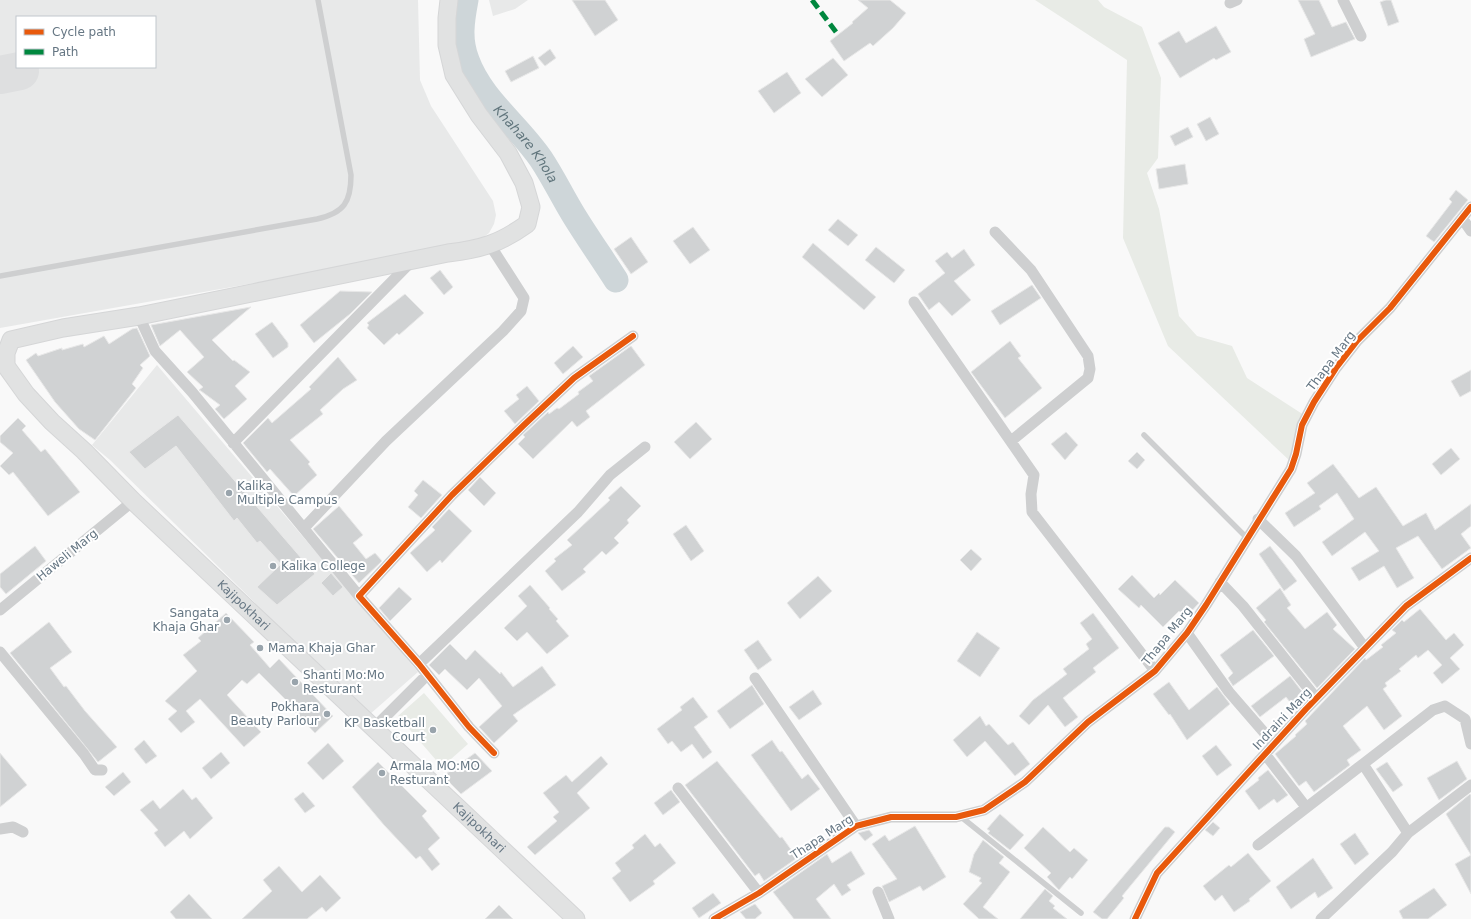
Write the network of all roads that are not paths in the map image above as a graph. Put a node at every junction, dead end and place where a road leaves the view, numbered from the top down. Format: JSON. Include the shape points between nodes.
{"nodes":[{"id":1,"x":318,"y":0,"type":"edge"},
{"id":2,"x":449,"y":0,"type":"edge"},
{"id":3,"x":1343,"y":0,"type":"edge"},
{"id":4,"x":1361,"y":36,"type":"dead end"},
{"id":5,"x":1471,"y":206,"type":"edge"},
{"id":6,"x":1462,"y":218,"type":"junction"},
{"id":7,"x":1471,"y":230,"type":"edge"},
{"id":8,"x":995,"y":232,"type":"dead end"},
{"id":9,"x":490,"y":245,"type":"junction"},
{"id":10,"x":412,"y":261,"type":"junction"},
{"id":11,"x":0,"y":276,"type":"edge"},
{"id":12,"x":914,"y":302,"type":"dead end"},
{"id":13,"x":139,"y":316,"type":"junction"},
{"id":14,"x":633,"y":336,"type":"dead end"},
{"id":15,"x":3,"y":366,"type":"edge"},
{"id":16,"x":1144,"y":434,"type":"dead end"},
{"id":17,"x":1011,"y":442,"type":"junction"},
{"id":18,"x":233,"y":443,"type":"junction"},
{"id":19,"x":645,"y":447,"type":"dead end"},
{"id":20,"x":133,"y":501,"type":"junction"},
{"id":21,"x":1258,"y":519,"type":"junction"},
{"id":22,"x":304,"y":528,"type":"junction"},
{"id":23,"x":1246,"y":538,"type":"junction"},
{"id":24,"x":1471,"y":558,"type":"edge"},
{"id":25,"x":1220,"y":582,"type":"junction"},
{"id":26,"x":359,"y":596,"type":"junction"},
{"id":27,"x":0,"y":610,"type":"edge"},
{"id":28,"x":1187,"y":633,"type":"junction"},
{"id":29,"x":1365,"y":648,"type":"junction"},
{"id":30,"x":0,"y":652,"type":"edge"},
{"id":31,"x":419,"y":664,"type":"junction"},
{"id":32,"x":1155,"y":672,"type":"junction"},
{"id":33,"x":427,"y":675,"type":"junction"},
{"id":34,"x":755,"y":678,"type":"dead end"},
{"id":35,"x":1316,"y":698,"type":"junction"},
{"id":36,"x":1468,"y":718,"type":"edge"},
{"id":37,"x":374,"y":728,"type":"junction"},
{"id":38,"x":1274,"y":744,"type":"junction"},
{"id":39,"x":1471,"y":744,"type":"edge"},
{"id":40,"x":494,"y":753,"type":"dead end"},
{"id":41,"x":1265,"y":754,"type":"junction"},
{"id":42,"x":1363,"y":764,"type":"junction"},
{"id":43,"x":102,"y":770,"type":"dead end"},
{"id":44,"x":1471,"y":785,"type":"edge"},
{"id":45,"x":678,"y":788,"type":"dead end"},
{"id":46,"x":1306,"y":808,"type":"junction"},
{"id":47,"x":960,"y":816,"type":"junction"},
{"id":48,"x":856,"y":826,"type":"junction"},
{"id":49,"x":0,"y":830,"type":"edge"},
{"id":50,"x":23,"y":832,"type":"dead end"},
{"id":51,"x":1408,"y":833,"type":"junction"},
{"id":52,"x":1258,"y":845,"type":"dead end"},
{"id":53,"x":878,"y":892,"type":"dead end"},
{"id":54,"x":759,"y":893,"type":"junction"},
{"id":55,"x":1081,"y":913,"type":"dead end"},
{"id":56,"x":576,"y":919,"type":"edge"},
{"id":57,"x":714,"y":919,"type":"edge"},
{"id":58,"x":890,"y":919,"type":"edge"},
{"id":59,"x":1135,"y":919,"type":"edge"},
{"id":60,"x":1321,"y":919,"type":"edge"}],
"edges":[{"from":1,"to":11,"type":"lane","via":[[351,175],[351,192],[339,211],[328,217]]},
{"from":2,"to":9,"type":"main road","via":[[447,45],[454,76],[508,153],[524,183],[530,207],[526,224],[507,238]]},
{"from":3,"to":4,"type":"street"},
{"from":5,"to":6,"type":"street","name":"Thapa Marg"},
{"from":6,"to":7,"type":"street"},
{"from":6,"to":21,"type":"street","name":"Thapa Marg","via":[[1390,308],[1357,341],[1336,368],[1302,425],[1291,468]]},
{"from":8,"to":17,"type":"street","via":[[1031,270],[1088,356],[1090,369],[1088,378]]},
{"from":9,"to":10,"type":"main road"},
{"from":9,"to":22,"type":"street","via":[[524,298],[521,311],[386,441]]},
{"from":10,"to":13,"type":"main road"},
{"from":10,"to":18,"type":"street"},
{"from":12,"to":17,"type":"street"},
{"from":13,"to":15,"type":"main road","via":[[63,328],[11,340]]},
{"from":13,"to":18,"type":"street","via":[[155,351]]},
{"from":14,"to":26,"type":"street","via":[[574,378],[524,425],[452,495]]},
{"from":15,"to":20,"type":"main road","name":"Kajipokhari","via":[[52,422]]},
{"from":16,"to":23,"type":"lane"},
{"from":17,"to":32,"type":"street","via":[[1034,474],[1032,512]]},
{"from":18,"to":22,"type":"street"},
{"from":19,"to":31,"type":"street","via":[[610,475],[578,512]]},
{"from":20,"to":27,"type":"street","name":"Haweli Marg"},
{"from":20,"to":37,"type":"main road","name":"Kajipokhari"},
{"from":21,"to":23,"type":"street","name":"Thapa Marg"},
{"from":21,"to":29,"type":"street","via":[[1296,556]]},
{"from":22,"to":26,"type":"street"},
{"from":23,"to":25,"type":"street","name":"Thapa Marg"},
{"from":24,"to":29,"type":"street","name":"Indraini Marg","via":[[1406,606]]},
{"from":25,"to":28,"type":"street","name":"Thapa Marg"},
{"from":25,"to":35,"type":"street","via":[[1243,606]]},
{"from":26,"to":31,"type":"street"},
{"from":28,"to":32,"type":"street","name":"Thapa Marg"},
{"from":28,"to":38,"type":"street","name":"Thapa Marg","via":[[1229,692]]},
{"from":29,"to":35,"type":"street","name":"Indraini Marg"},
{"from":30,"to":43,"type":"street","via":[[95,770]]},
{"from":31,"to":33,"type":"street"},
{"from":32,"to":47,"type":"street","name":"Thapa Marg","via":[[1088,722],[1024,782],[984,810]]},
{"from":33,"to":37,"type":"street"},
{"from":33,"to":40,"type":"street","via":[[469,727]]},
{"from":34,"to":48,"type":"street"},
{"from":35,"to":38,"type":"street","name":"Indraini Marg"},
{"from":36,"to":39,"type":"street"},
{"from":36,"to":42,"type":"street","via":[[1445,706],[1433,710]]},
{"from":37,"to":56,"type":"main road","name":"Kajipokhari"},
{"from":38,"to":41,"type":"street","name":"Indraini Marg"},
{"from":41,"to":46,"type":"street"},
{"from":41,"to":59,"type":"street","name":"Indraini Marg","via":[[1157,873]]},
{"from":42,"to":46,"type":"street"},
{"from":42,"to":51,"type":"street"},
{"from":44,"to":51,"type":"street"},
{"from":45,"to":54,"type":"street"},
{"from":46,"to":52,"type":"street"},
{"from":47,"to":48,"type":"street","name":"Thapa Marg","via":[[891,817]]},
{"from":47,"to":55,"type":"lane"},
{"from":48,"to":54,"type":"street","name":"Thapa Marg"},
{"from":49,"to":50,"type":"street","via":[[13,827]]},
{"from":51,"to":60,"type":"street","via":[[1392,852]]},
{"from":53,"to":58,"type":"street"},
{"from":54,"to":57,"type":"street","name":"Thapa Marg"}]}
